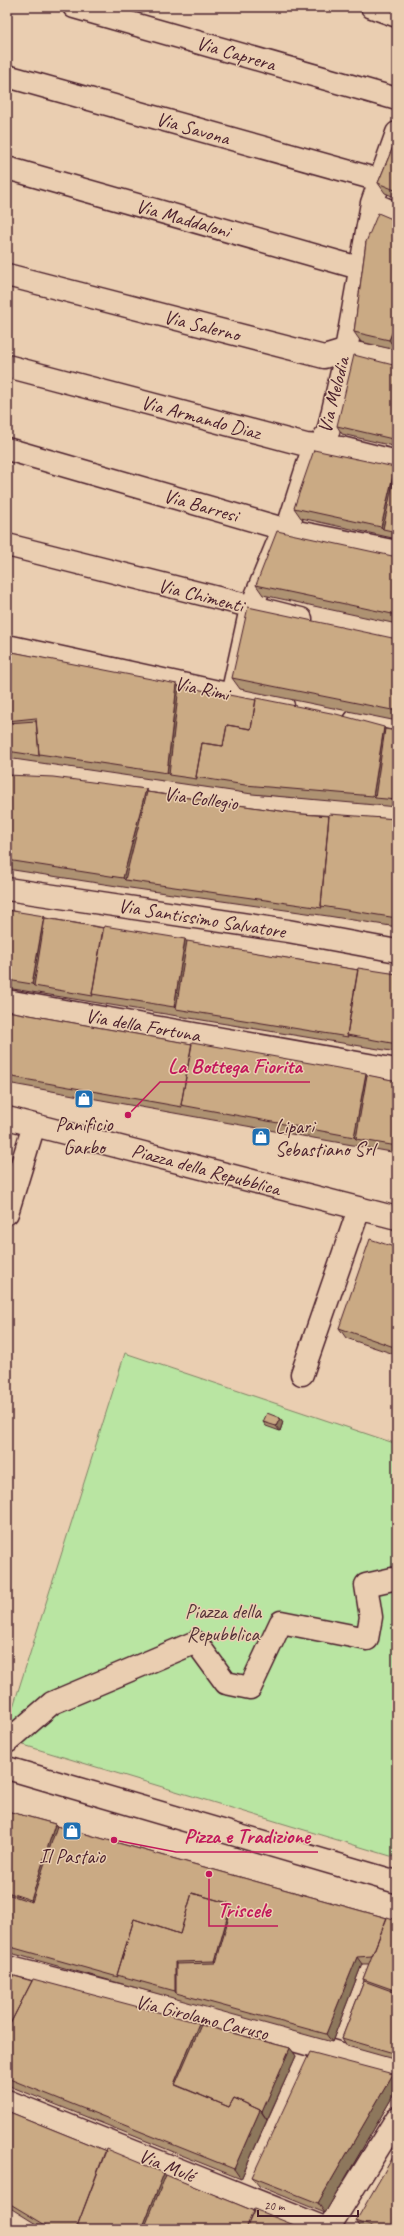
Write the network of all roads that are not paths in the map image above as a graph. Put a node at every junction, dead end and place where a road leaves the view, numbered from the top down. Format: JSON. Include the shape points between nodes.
{"nodes":[{"id":1,"x":74,"y":7,"type":"edge"},
{"id":2,"x":372,"y":7,"type":"edge"},
{"id":3,"x":397,"y":16,"type":"edge"},
{"id":4,"x":7,"y":76,"type":"edge"},
{"id":5,"x":397,"y":99,"type":"edge"},
{"id":6,"x":397,"y":133,"type":"edge"},
{"id":7,"x":7,"y":168,"type":"edge"},
{"id":8,"x":379,"y":180,"type":"junction"},
{"id":9,"x":372,"y":203,"type":"junction"},
{"id":10,"x":397,"y":214,"type":"edge"},
{"id":11,"x":359,"y":268,"type":"junction"},
{"id":12,"x":7,"y":275,"type":"edge"},
{"id":13,"x":344,"y":351,"type":"junction"},
{"id":14,"x":397,"y":361,"type":"edge"},
{"id":15,"x":7,"y":366,"type":"edge"},
{"id":16,"x":320,"y":445,"type":"junction"},
{"id":17,"x":7,"y":449,"type":"edge"},
{"id":18,"x":397,"y":462,"type":"edge"},
{"id":19,"x":287,"y":530,"type":"junction"},
{"id":20,"x":7,"y":545,"type":"edge"},
{"id":21,"x":397,"y":552,"type":"edge"},
{"id":22,"x":251,"y":608,"type":"junction"},
{"id":23,"x":318,"y":623,"type":"edge"},
{"id":24,"x":7,"y":646,"type":"edge"},
{"id":25,"x":232,"y":694,"type":"junction"},
{"id":26,"x":300,"y":709,"type":"edge"},
{"id":27,"x":337,"y":718,"type":"edge"},
{"id":28,"x":397,"y":731,"type":"edge"},
{"id":29,"x":7,"y":768,"type":"edge"},
{"id":30,"x":397,"y":817,"type":"edge"},
{"id":31,"x":7,"y":889,"type":"edge"},
{"id":32,"x":397,"y":951,"type":"edge"},
{"id":33,"x":7,"y":1001,"type":"edge"},
{"id":34,"x":397,"y":1070,"type":"edge"},
{"id":35,"x":7,"y":1118,"type":"edge"},
{"id":36,"x":34,"y":1125,"type":"junction"},
{"id":37,"x":359,"y":1209,"type":"junction"},
{"id":38,"x":7,"y":1213,"type":"edge"},
{"id":39,"x":397,"y":1218,"type":"edge"},
{"id":40,"x":302,"y":1374,"type":"dead end"},
{"id":41,"x":397,"y":1578,"type":"edge"},
{"id":42,"x":7,"y":1742,"type":"edge"},
{"id":43,"x":7,"y":1768,"type":"edge"},
{"id":44,"x":397,"y":1882,"type":"edge"},
{"id":45,"x":7,"y":1967,"type":"edge"},
{"id":46,"x":397,"y":2070,"type":"edge"},
{"id":47,"x":7,"y":2101,"type":"edge"},
{"id":48,"x":397,"y":2118,"type":"edge"},
{"id":49,"x":328,"y":2229,"type":"edge"}],
"edges":[{"from":1,"to":5,"type":"street","name":"Via Caprera"},
{"from":2,"to":3,"type":"street"},
{"from":4,"to":8,"type":"street","name":"Via Savona"},
{"from":6,"to":8,"type":"street","name":"Via Melodia"},
{"from":7,"to":11,"type":"street","name":"Via Maddaloni"},
{"from":8,"to":9,"type":"street","name":"Via Melodia"},
{"from":9,"to":10,"type":"street"},
{"from":9,"to":11,"type":"street","name":"Via Melodia"},
{"from":11,"to":13,"type":"street","name":"Via Melodia"},
{"from":12,"to":13,"type":"street","name":"Via Salerno","via":[[324,357]]},
{"from":13,"to":14,"type":"street","name":"Via Salerno"},
{"from":13,"to":16,"type":"street","name":"Via Melodia","via":[[328,432]]},
{"from":15,"to":16,"type":"street","name":"Via Armando Diaz","via":[[306,445]]},
{"from":16,"to":18,"type":"street","name":"Via Armando Diaz"},
{"from":16,"to":19,"type":"street","name":"Via Melodia","via":[[310,458]]},
{"from":17,"to":19,"type":"street","name":"Via Barresi"},
{"from":19,"to":21,"type":"street","name":"Via Barresi"},
{"from":19,"to":22,"type":"street","name":"Via Melodia","via":[[279,540]]},
{"from":20,"to":22,"type":"street","name":"Via Chimenti"},
{"from":22,"to":23,"type":"street","name":"Via Chimenti"},
{"from":22,"to":25,"type":"street","name":"Via Melodia"},
{"from":24,"to":25,"type":"street","name":"Via Rimi"},
{"from":25,"to":26,"type":"street","name":"Via Rimi"},
{"from":27,"to":28,"type":"street"},
{"from":29,"to":30,"type":"street","name":"Via Collegio","via":[[258,806]]},
{"from":31,"to":32,"type":"street","name":"Via Santissimo Salvatore","via":[[288,931]]},
{"from":33,"to":34,"type":"street","name":"Via della Fortuna"},
{"from":35,"to":36,"type":"street","name":"Piazza della Repubblica"},
{"from":36,"to":37,"type":"street","name":"Piazza della Repubblica"},
{"from":36,"to":38,"type":"street"},
{"from":37,"to":39,"type":"street","name":"Piazza della Repubblica"},
{"from":37,"to":40,"type":"street"},
{"from":41,"to":42,"type":"street","via":[[366,1585],[371,1617],[367,1639],[281,1622],[250,1688],[226,1683],[196,1642],[52,1703]]},
{"from":43,"to":44,"type":"street"},
{"from":45,"to":46,"type":"street","name":"Via Girolamo Caruso","via":[[276,2035]]},
{"from":47,"to":49,"type":"street","name":"Via Mulé"},
{"from":48,"to":49,"type":"street"}]}
